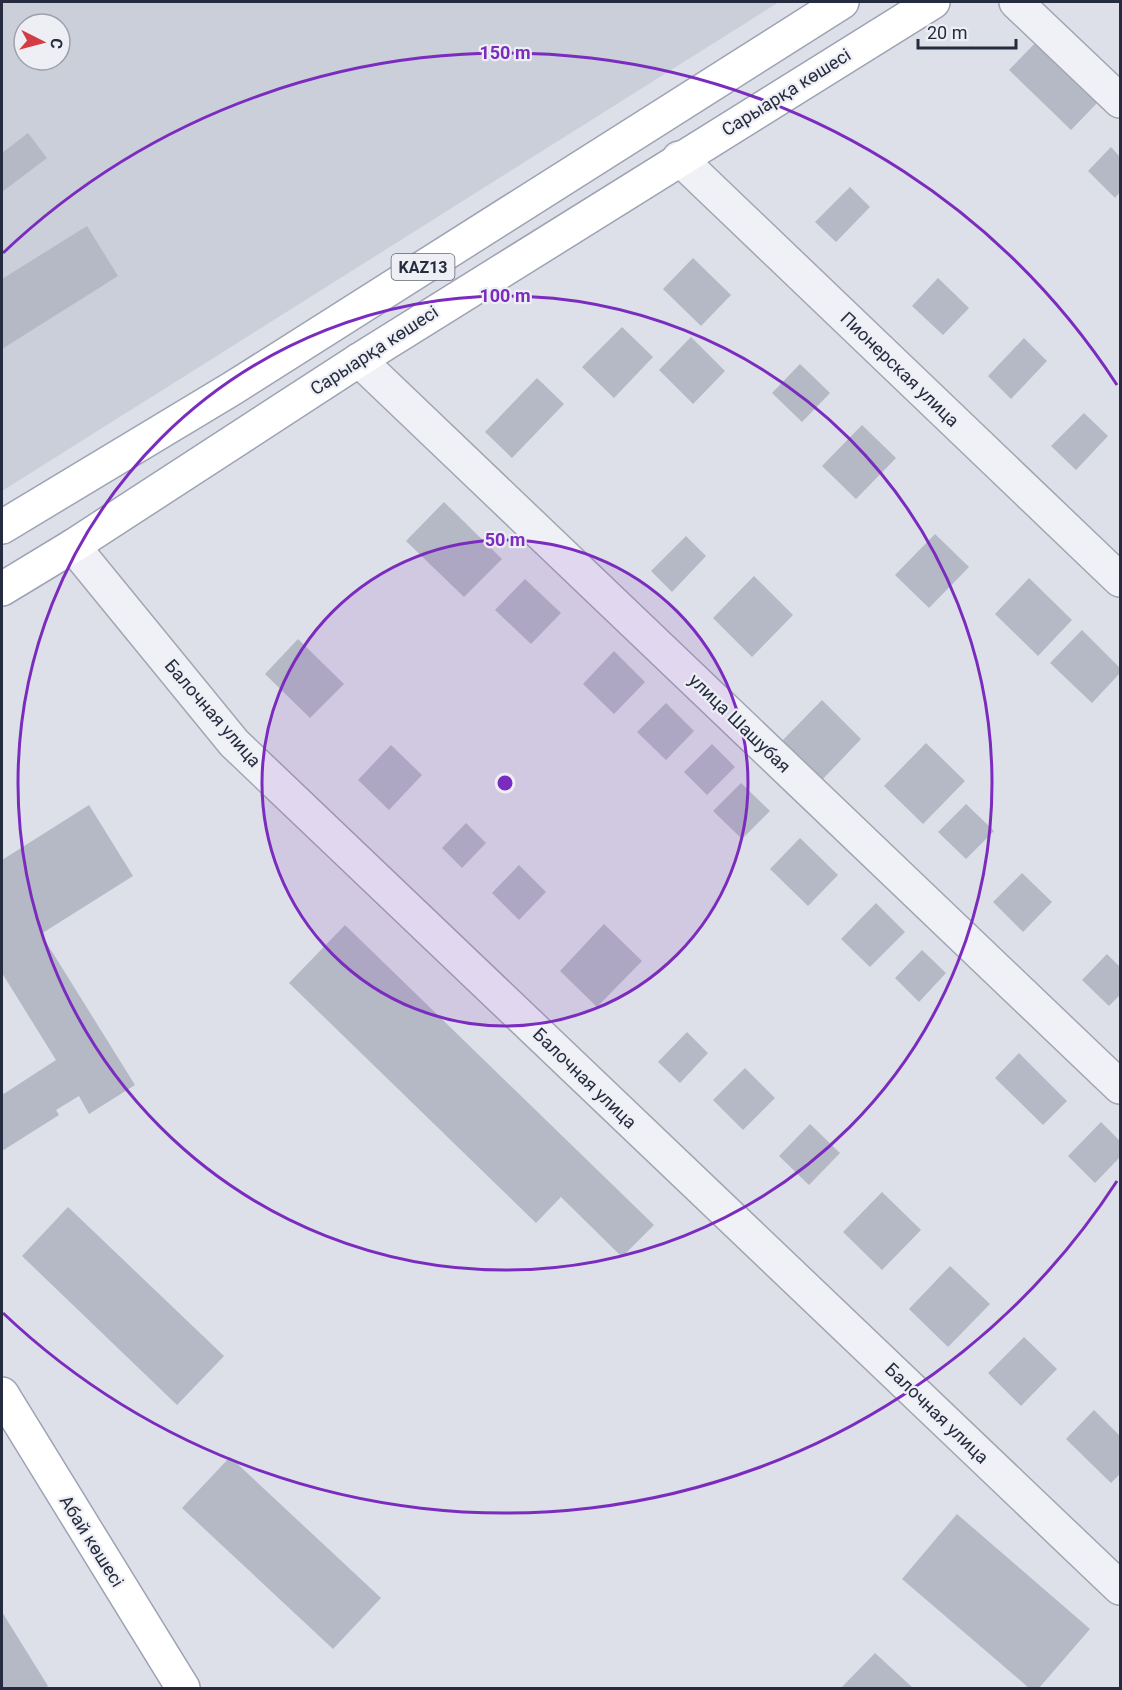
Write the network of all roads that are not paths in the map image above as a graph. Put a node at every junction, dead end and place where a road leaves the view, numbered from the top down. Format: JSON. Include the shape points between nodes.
{"nodes":[{"id":1,"x":842,"y":2,"type":"edge"},
{"id":2,"x":933,"y":2,"type":"edge"},
{"id":3,"x":1016,"y":2,"type":"edge"},
{"id":4,"x":1120,"y":101,"type":"edge"},
{"id":5,"x":679,"y":158,"type":"junction"},
{"id":6,"x":358,"y":360,"type":"junction"},
{"id":7,"x":2,"y":527,"type":"edge"},
{"id":8,"x":73,"y":546,"type":"junction"},
{"id":9,"x":1120,"y":580,"type":"edge"},
{"id":10,"x":2,"y":589,"type":"edge"},
{"id":11,"x":1120,"y":1087,"type":"edge"},
{"id":12,"x":2,"y":1394,"type":"edge"},
{"id":13,"x":1120,"y":1588,"type":"edge"},
{"id":14,"x":183,"y":1689,"type":"edge"}],
"edges":[{"from":1,"to":7,"type":"main road","number":"KAZ13","via":[[232,388]]},
{"from":2,"to":5,"type":"main road","name":"Сарыарқа көшесі","number":"KAZ13"},
{"from":3,"to":4,"type":"street"},
{"from":5,"to":6,"type":"main road","name":"Сарыарқа көшесі","number":"KAZ13"},
{"from":5,"to":9,"type":"street","name":"Пионерская улица"},
{"from":6,"to":8,"type":"main road","name":"Сарыарқа көшесі","number":"KAZ13"},
{"from":6,"to":11,"type":"street","name":"улица Шашубая"},
{"from":8,"to":10,"type":"main road","name":"Сарыарқа көшесі","number":"KAZ13"},
{"from":8,"to":13,"type":"street","name":"Балочная улица","via":[[234,743]]},
{"from":12,"to":14,"type":"main road","name":"Абай көшесі"}]}
